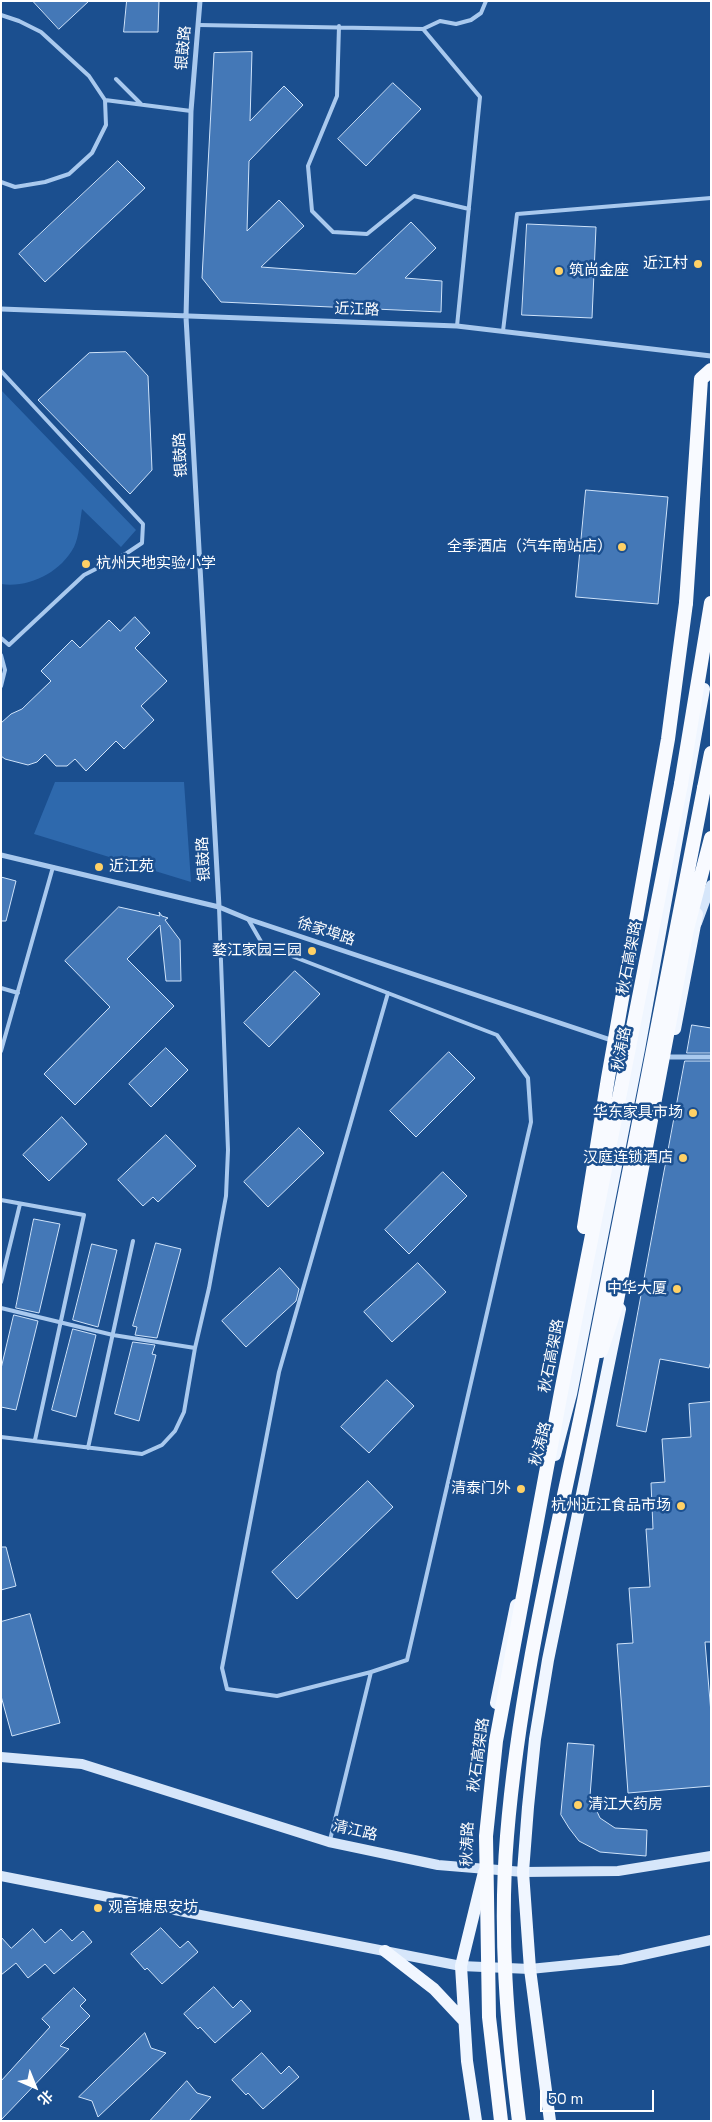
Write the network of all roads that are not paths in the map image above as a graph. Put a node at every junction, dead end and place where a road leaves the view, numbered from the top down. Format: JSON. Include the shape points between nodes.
{"nodes":[{"id":1,"x":200,"y":1,"type":"edge"},
{"id":2,"x":486,"y":1,"type":"edge"},
{"id":3,"x":1,"y":15,"type":"edge"},
{"id":4,"x":199,"y":25,"type":"junction"},
{"id":5,"x":339,"y":26,"type":"junction"},
{"id":6,"x":423,"y":29,"type":"junction"},
{"id":7,"x":116,"y":79,"type":"dead end"},
{"id":8,"x":105,"y":100,"type":"junction"},
{"id":9,"x":142,"y":105,"type":"junction"},
{"id":10,"x":191,"y":111,"type":"junction"},
{"id":11,"x":1,"y":182,"type":"edge"},
{"id":12,"x":711,"y":198,"type":"edge"},
{"id":13,"x":469,"y":209,"type":"junction"},
{"id":14,"x":1,"y":309,"type":"edge"},
{"id":15,"x":186,"y":317,"type":"junction"},
{"id":16,"x":457,"y":326,"type":"junction"},
{"id":17,"x":503,"y":331,"type":"junction"},
{"id":18,"x":711,"y":356,"type":"edge"},
{"id":19,"x":711,"y":370,"type":"edge"},
{"id":20,"x":1,"y":371,"type":"edge"},
{"id":21,"x":711,"y":603,"type":"edge"},
{"id":22,"x":711,"y":628,"type":"edge"},
{"id":23,"x":1,"y":638,"type":"edge"},
{"id":24,"x":1,"y":655,"type":"edge"},
{"id":25,"x":1,"y":686,"type":"edge"},
{"id":26,"x":711,"y":753,"type":"edge"},
{"id":27,"x":711,"y":837,"type":"edge"},
{"id":28,"x":1,"y":855,"type":"edge"},
{"id":29,"x":52,"y":867,"type":"junction"},
{"id":30,"x":711,"y":885,"type":"edge"},
{"id":31,"x":219,"y":907,"type":"junction"},
{"id":32,"x":248,"y":919,"type":"junction"},
{"id":33,"x":693,"y":935,"type":"junction"},
{"id":34,"x":1,"y":988,"type":"edge"},
{"id":35,"x":18,"y":993,"type":"junction"},
{"id":36,"x":388,"y":993,"type":"junction"},
{"id":37,"x":639,"y":1049,"type":"junction"},
{"id":38,"x":1,"y":1052,"type":"edge"},
{"id":39,"x":670,"y":1057,"type":"junction"},
{"id":40,"x":711,"y":1057,"type":"edge"},
{"id":41,"x":1,"y":1200,"type":"edge"},
{"id":42,"x":20,"y":1204,"type":"junction"},
{"id":43,"x":133,"y":1240,"type":"dead end"},
{"id":44,"x":1,"y":1282,"type":"edge"},
{"id":45,"x":1,"y":1308,"type":"edge"},
{"id":46,"x":60,"y":1323,"type":"junction"},
{"id":47,"x":113,"y":1335,"type":"junction"},
{"id":48,"x":195,"y":1348,"type":"junction"},
{"id":49,"x":584,"y":1401,"type":"junction"},
{"id":50,"x":1,"y":1437,"type":"edge"},
{"id":51,"x":35,"y":1440,"type":"junction"},
{"id":52,"x":88,"y":1448,"type":"junction"},
{"id":53,"x":537,"y":1522,"type":"junction"},
{"id":54,"x":371,"y":1672,"type":"junction"},
{"id":55,"x":1,"y":1757,"type":"edge"},
{"id":56,"x":329,"y":1842,"type":"junction"},
{"id":57,"x":711,"y":1856,"type":"edge"},
{"id":58,"x":485,"y":1868,"type":"junction"},
{"id":59,"x":523,"y":1872,"type":"junction"},
{"id":60,"x":1,"y":1876,"type":"edge"},
{"id":61,"x":711,"y":1940,"type":"edge"},
{"id":62,"x":385,"y":1951,"type":"junction"},
{"id":63,"x":460,"y":1966,"type":"junction"},
{"id":64,"x":530,"y":1969,"type":"junction"},
{"id":65,"x":464,"y":2021,"type":"junction"},
{"id":66,"x":476,"y":2121,"type":"edge"},
{"id":67,"x":501,"y":2121,"type":"edge"},
{"id":68,"x":519,"y":2121,"type":"edge"},
{"id":69,"x":550,"y":2121,"type":"edge"}],
"edges":[{"from":1,"to":4,"type":"street","name":"银鼓路"},
{"from":2,"to":6,"type":"lane","via":[[481,13],[472,20],[456,24],[440,22]]},
{"from":3,"to":8,"type":"lane","via":[[41,32],[89,76]]},
{"from":4,"to":5,"type":"lane"},
{"from":4,"to":10,"type":"street","name":"银鼓路"},
{"from":5,"to":6,"type":"lane"},
{"from":5,"to":13,"type":"lane","via":[[338,96],[308,166],[312,211],[333,232],[367,234],[414,196]]},
{"from":6,"to":13,"type":"lane","via":[[480,97]]},
{"from":7,"to":9,"type":"lane"},
{"from":8,"to":9,"type":"lane"},
{"from":8,"to":11,"type":"lane","via":[[106,124],[92,153],[69,174],[15,187]]},
{"from":9,"to":10,"type":"lane"},
{"from":10,"to":15,"type":"street","name":"银鼓路"},
{"from":12,"to":17,"type":"lane","via":[[517,214]]},
{"from":13,"to":16,"type":"lane"},
{"from":14,"to":15,"type":"street","name":"近江路"},
{"from":15,"to":16,"type":"street","name":"近江路"},
{"from":15,"to":31,"type":"street","name":"银鼓路"},
{"from":16,"to":17,"type":"street","name":"近江路"},
{"from":17,"to":18,"type":"street","name":"近江路"},
{"from":19,"to":53,"type":"highway","bridge":true,"via":[[701,379],[686,603],[668,739],[542,1455]]},
{"from":20,"to":23,"type":"lane","via":[[143,524],[142,543],[84,575],[9,645]]},
{"from":21,"to":53,"type":"highway","name":"秋石高架路","bridge":true,"via":[[681,784]]},
{"from":22,"to":37,"type":"main road","name":"秋涛路","via":[[694,747]]},
{"from":24,"to":25,"type":"lane","via":[[5,670]]},
{"from":26,"to":49,"type":"highway","bridge":true},
{"from":27,"to":33,"type":"main road"},
{"from":27,"to":49,"type":"highway","bridge":true,"via":[[687,929],[616,1306]]},
{"from":28,"to":29,"type":"street","name":"徐家埠路"},
{"from":29,"to":31,"type":"street","name":"徐家埠路"},
{"from":29,"to":35,"type":"lane"},
{"from":30,"to":33,"type":"main road"},
{"from":31,"to":32,"type":"street","name":"徐家埠路"},
{"from":31,"to":48,"type":"lane","via":[[228,1150],[226,1196]]},
{"from":32,"to":36,"type":"lane","via":[[263,944]]},
{"from":32,"to":37,"type":"street","name":"徐家埠路"},
{"from":33,"to":39,"type":"main road"},
{"from":34,"to":35,"type":"lane"},
{"from":35,"to":38,"type":"lane"},
{"from":36,"to":54,"type":"lane","via":[[497,1036],[528,1078],[531,1122],[407,1660]]},
{"from":36,"to":54,"type":"lane","via":[[279,1372],[222,1668],[227,1689],[277,1696]]},
{"from":37,"to":58,"type":"main road","name":"秋涛路","via":[[571,1394],[510,1626],[486,1779]]},
{"from":39,"to":40,"type":"street"},
{"from":39,"to":59,"type":"main road","via":[[548,1660],[535,1739]]},
{"from":41,"to":42,"type":"lane"},
{"from":42,"to":44,"type":"lane"},
{"from":42,"to":46,"type":"lane","via":[[84,1215]]},
{"from":43,"to":47,"type":"lane"},
{"from":45,"to":46,"type":"lane"},
{"from":46,"to":47,"type":"lane"},
{"from":46,"to":51,"type":"lane"},
{"from":47,"to":48,"type":"lane"},
{"from":47,"to":52,"type":"lane"},
{"from":48,"to":52,"type":"lane","via":[[184,1412],[176,1431],[162,1445],[142,1454]]},
{"from":49,"to":68,"type":"highway","bridge":true,"via":[[533,1644],[507,1837],[504,1943],[510,2051]]},
{"from":50,"to":51,"type":"lane"},
{"from":51,"to":52,"type":"lane"},
{"from":53,"to":67,"type":"highway","name":"秋石高架路","bridge":true,"via":[[496,1741],[486,1836],[489,2018]]},
{"from":54,"to":56,"type":"lane"},
{"from":55,"to":56,"type":"main road","name":"清江路","via":[[82,1764]]},
{"from":56,"to":58,"type":"main road","name":"清江路","via":[[438,1865]]},
{"from":57,"to":59,"type":"main road","name":"清江路","via":[[618,1871]]},
{"from":58,"to":59,"type":"main road","name":"清江路"},
{"from":58,"to":63,"type":"main road","name":"秋涛路"},
{"from":59,"to":64,"type":"main road"},
{"from":60,"to":62,"type":"main road"},
{"from":61,"to":64,"type":"main road","via":[[620,1960]]},
{"from":62,"to":63,"type":"main road"},
{"from":62,"to":65,"type":"main road","via":[[434,1989]]},
{"from":63,"to":64,"type":"main road"},
{"from":63,"to":65,"type":"main road","name":"秋涛路"},
{"from":64,"to":69,"type":"main road"},
{"from":65,"to":66,"type":"main road","name":"秋涛路"}]}
